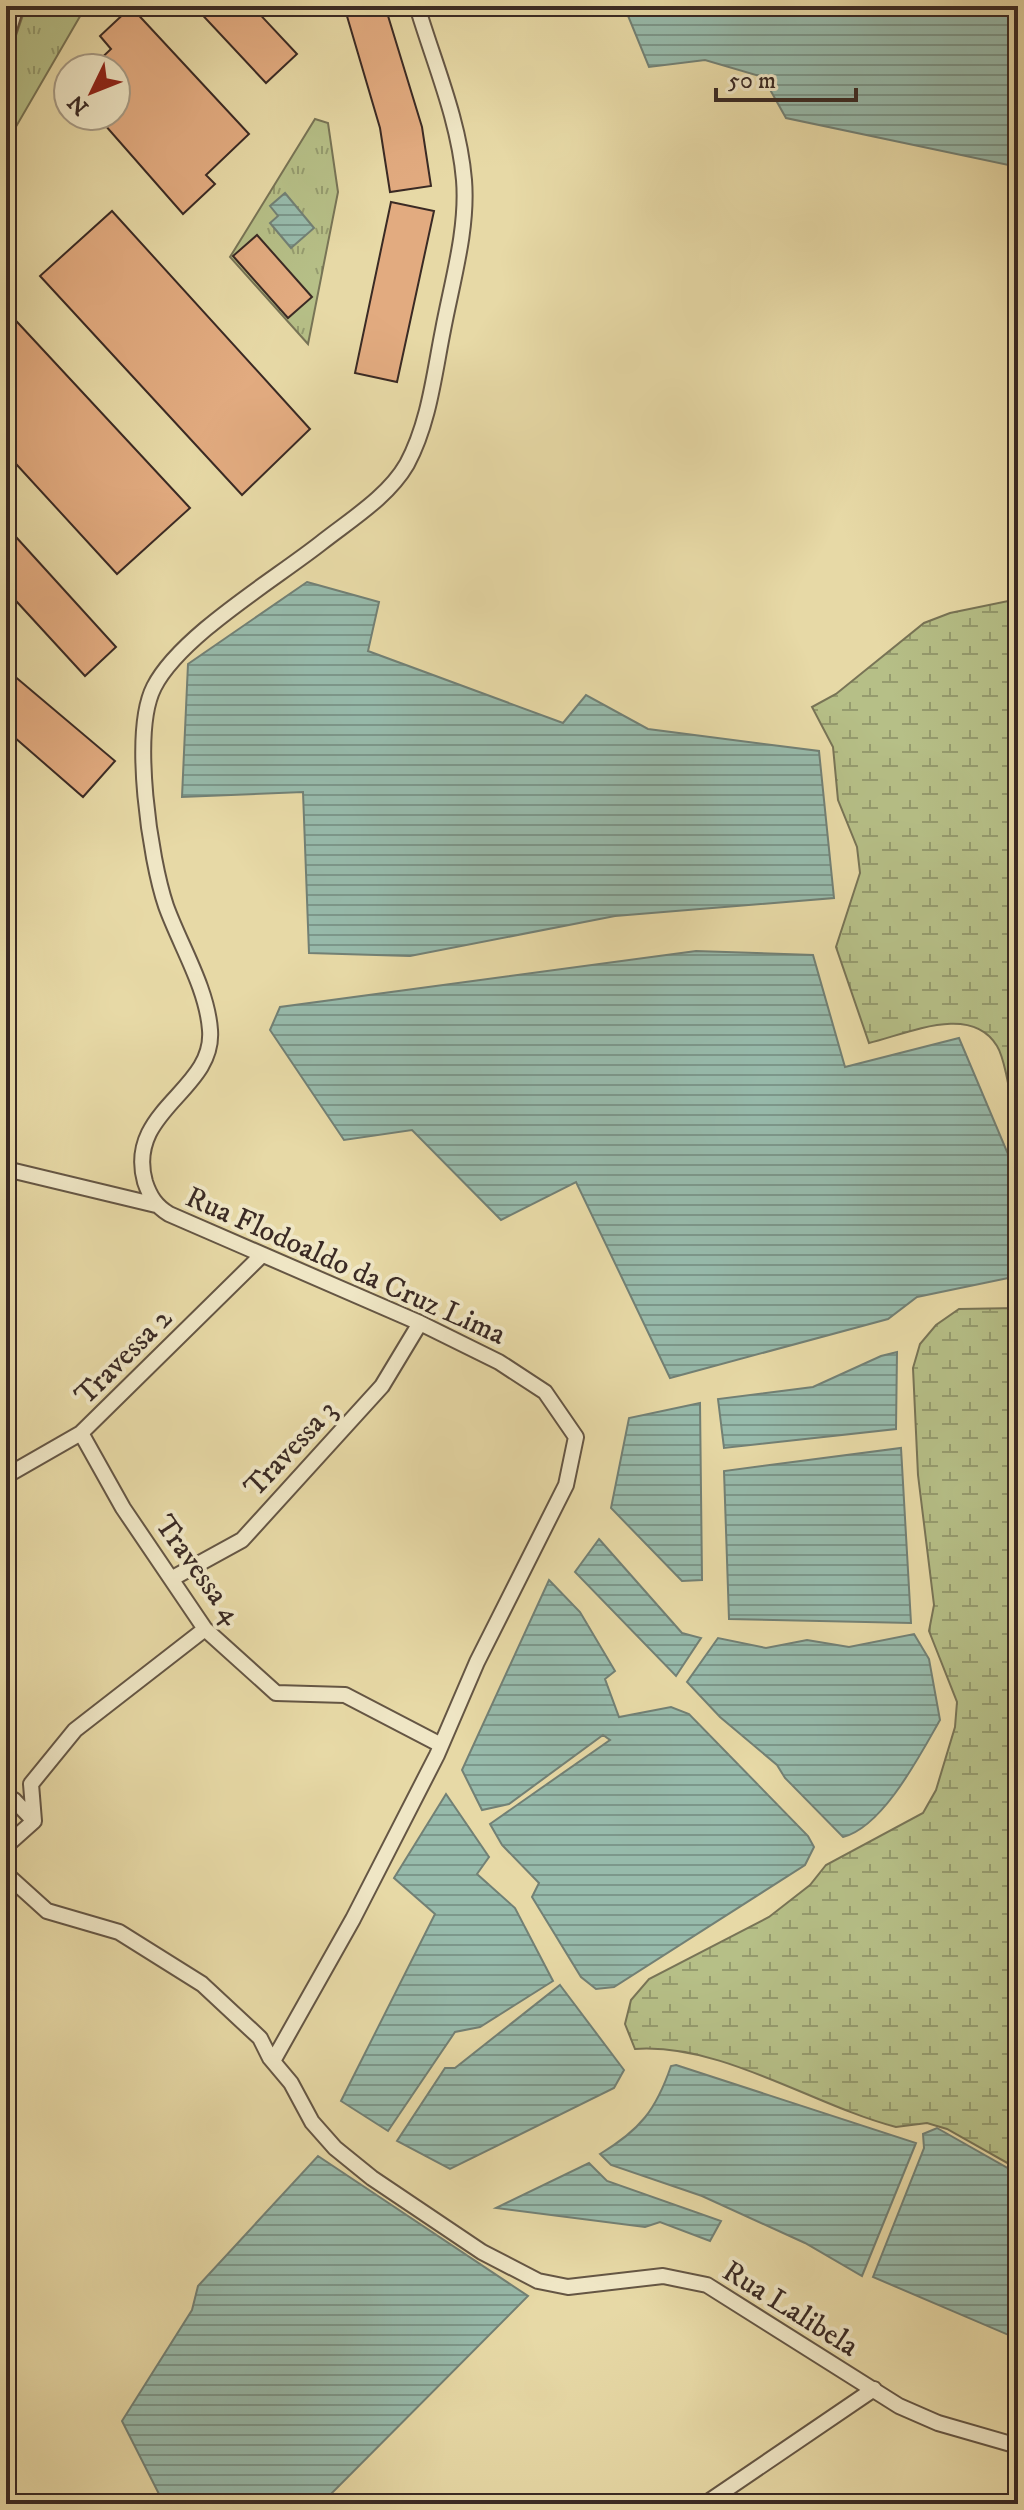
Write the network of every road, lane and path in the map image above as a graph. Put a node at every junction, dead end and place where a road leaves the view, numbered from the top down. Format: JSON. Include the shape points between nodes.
{"nodes":[{"id":1,"x":14,"y":6,"type":"edge"},
{"id":2,"x":417,"y":6,"type":"edge"},
{"id":3,"x":6,"y":32,"type":"edge"},
{"id":4,"x":6,"y":1169,"type":"edge"},
{"id":5,"x":156,"y":1205,"type":"junction"},
{"id":6,"x":262,"y":1255,"type":"junction"},
{"id":7,"x":420,"y":1323,"type":"junction"},
{"id":8,"x":81,"y":1433,"type":"junction"},
{"id":9,"x":6,"y":1476,"type":"edge"},
{"id":10,"x":171,"y":1579,"type":"junction"},
{"id":11,"x":205,"y":1629,"type":"junction"},
{"id":12,"x":441,"y":1745,"type":"junction"},
{"id":13,"x":6,"y":1797,"type":"edge"},
{"id":14,"x":34,"y":1821,"type":"junction"},
{"id":15,"x":6,"y":1846,"type":"edge"},
{"id":16,"x":6,"y":1874,"type":"edge"},
{"id":17,"x":273,"y":2061,"type":"junction"},
{"id":18,"x":874,"y":2389,"type":"junction"},
{"id":19,"x":1018,"y":2446,"type":"edge"},
{"id":20,"x":705,"y":2504,"type":"edge"}],
"edges":[{"from":1,"to":3,"type":"street"},
{"from":2,"to":5,"type":"street","name":"Rua Flodoaldo da Cruz Lima","via":[[455,129],[465,182],[459,248],[417,442],[395,481],[362,511],[177,655],[148,703],[146,788],[155,867],[204,1004],[210,1037],[200,1066],[155,1121],[145,1142],[143,1173]]},
{"from":4,"to":5,"type":"street"},
{"from":5,"to":6,"type":"street","name":"Rua Flodoaldo da Cruz Lima"},
{"from":6,"to":7,"type":"street","name":"Rua Flodoaldo da Cruz Lima"},
{"from":6,"to":8,"type":"street","name":"Travessa 2"},
{"from":7,"to":10,"type":"street","name":"Travessa 3","via":[[382,1386],[242,1540]]},
{"from":7,"to":12,"type":"street","name":"Rua Flodoaldo da Cruz Lima","via":[[536,1385],[560,1409],[576,1437],[566,1485],[494,1625]]},
{"from":8,"to":9,"type":"street","name":"Travessa 2"},
{"from":8,"to":10,"type":"street","name":"Travessa 4"},
{"from":10,"to":11,"type":"street","name":"Travessa 4"},
{"from":11,"to":12,"type":"street","name":"Travessa 4","via":[[276,1693],[345,1695]]},
{"from":11,"to":14,"type":"street","via":[[75,1730],[31,1784]]},
{"from":12,"to":17,"type":"street","name":"Rua Flodoaldo da Cruz Lima"},
{"from":13,"to":14,"type":"street"},
{"from":14,"to":15,"type":"street"},
{"from":16,"to":17,"type":"street","name":"Rua Lalibela","via":[[47,1911],[119,1932],[202,1984],[260,2038]]},
{"from":17,"to":18,"type":"street","name":"Rua Lalibela","via":[[335,2148],[439,2225],[507,2266],[538,2281],[568,2287],[663,2276],[707,2285]]},
{"from":18,"to":19,"type":"street","name":"Rua Lalibela","via":[[938,2423]]},
{"from":18,"to":20,"type":"street"}]}
